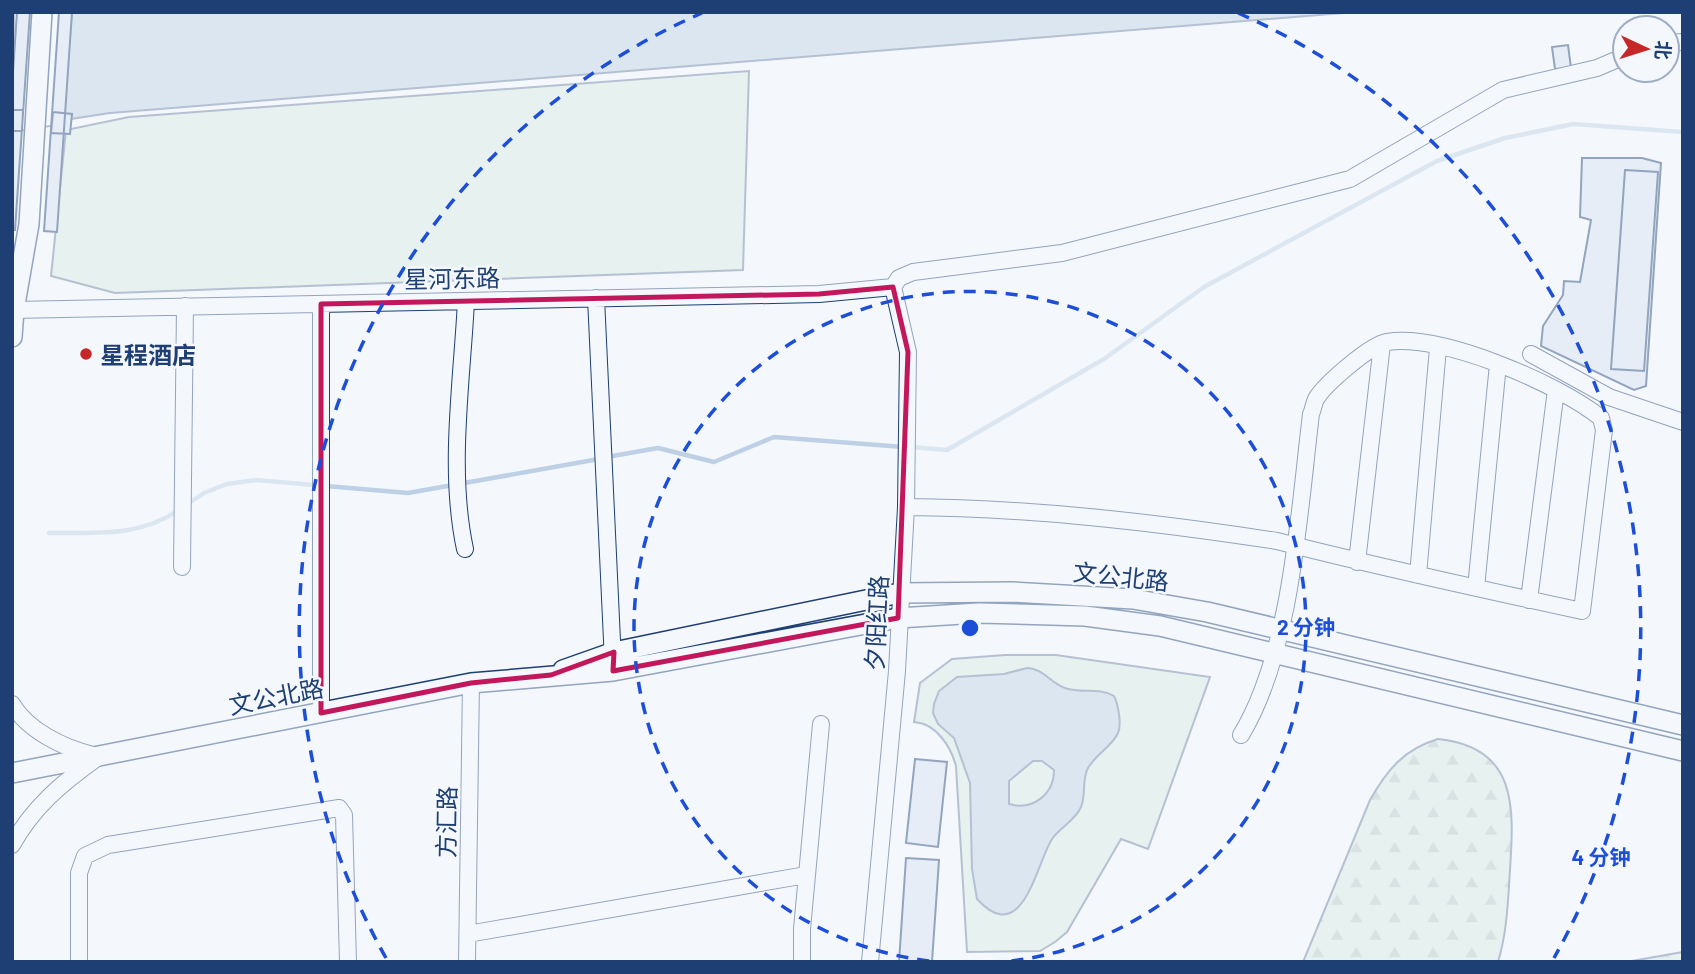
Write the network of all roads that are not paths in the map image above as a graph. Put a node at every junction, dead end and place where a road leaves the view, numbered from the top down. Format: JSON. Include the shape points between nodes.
{"nodes":[{"id":1,"x":42,"y":12,"type":"edge"},
{"id":2,"x":1611,"y":62,"type":"edge"},
{"id":3,"x":893,"y":287,"type":"junction"},
{"id":4,"x":596,"y":299,"type":"junction"},
{"id":5,"x":466,"y":301,"type":"junction"},
{"id":6,"x":321,"y":304,"type":"junction"},
{"id":7,"x":185,"y":306,"type":"junction"},
{"id":8,"x":13,"y":310,"type":"edge"},
{"id":9,"x":12,"y":337,"type":"edge"},
{"id":10,"x":1382,"y":344,"type":"junction"},
{"id":11,"x":1438,"y":348,"type":"junction"},
{"id":12,"x":1531,"y":354,"type":"dead end"},
{"id":13,"x":1498,"y":364,"type":"junction"},
{"id":14,"x":1556,"y":390,"type":"junction"},
{"id":15,"x":1683,"y":422,"type":"edge"},
{"id":16,"x":906,"y":507,"type":"junction"},
{"id":17,"x":1294,"y":546,"type":"junction"},
{"id":18,"x":465,"y":549,"type":"dead end"},
{"id":19,"x":1357,"y":562,"type":"junction"},
{"id":20,"x":182,"y":567,"type":"dead end"},
{"id":21,"x":1418,"y":575,"type":"junction"},
{"id":22,"x":1476,"y":588,"type":"junction"},
{"id":23,"x":900,"y":593,"type":"junction"},
{"id":24,"x":1529,"y":600,"type":"junction"},
{"id":25,"x":898,"y":618,"type":"junction"},
{"id":26,"x":1279,"y":629,"type":"junction"},
{"id":27,"x":1273,"y":651,"type":"junction"},
{"id":28,"x":613,"y":662,"type":"junction"},
{"id":29,"x":471,"y":683,"type":"junction"},
{"id":30,"x":12,"y":704,"type":"edge"},
{"id":31,"x":321,"y":713,"type":"junction"},
{"id":32,"x":1682,"y":722,"type":"edge"},
{"id":33,"x":821,"y":724,"type":"dead end"},
{"id":34,"x":1241,"y":735,"type":"dead end"},
{"id":35,"x":1680,"y":750,"type":"edge"},
{"id":36,"x":99,"y":756,"type":"junction"},
{"id":37,"x":12,"y":773,"type":"edge"},
{"id":38,"x":12,"y":845,"type":"edge"},
{"id":39,"x":806,"y":875,"type":"junction"},
{"id":40,"x":468,"y":934,"type":"junction"},
{"id":41,"x":79,"y":962,"type":"edge"},
{"id":42,"x":348,"y":962,"type":"edge"},
{"id":43,"x":467,"y":962,"type":"edge"},
{"id":44,"x":802,"y":962,"type":"edge"},
{"id":45,"x":870,"y":962,"type":"edge"}],
"edges":[{"from":1,"to":8,"type":"main road","via":[[29,224]]},
{"from":2,"to":3,"type":"street","via":[[1503,90],[1350,178],[1062,253],[913,272],[899,278]]},
{"from":3,"to":4,"type":"street","name":"星河东路","via":[[819,294]]},
{"from":3,"to":16,"type":"street","name":"夕阳红路","via":[[908,352]]},
{"from":4,"to":5,"type":"street","name":"星河东路"},
{"from":4,"to":28,"type":"street"},
{"from":5,"to":6,"type":"street","name":"星河东路"},
{"from":5,"to":18,"type":"street","via":[[459,474]]},
{"from":6,"to":7,"type":"street","name":"星河东路"},
{"from":6,"to":31,"type":"street"},
{"from":7,"to":8,"type":"street","name":"星河东路"},
{"from":7,"to":20,"type":"street"},
{"from":8,"to":9,"type":"main road"},
{"from":10,"to":11,"type":"street"},
{"from":10,"to":17,"type":"street","via":[[1316,399]]},
{"from":10,"to":19,"type":"street"},
{"from":11,"to":13,"type":"street"},
{"from":11,"to":21,"type":"street"},
{"from":12,"to":15,"type":"street","via":[[1609,397]]},
{"from":13,"to":14,"type":"street"},
{"from":13,"to":22,"type":"street"},
{"from":14,"to":24,"type":"street"},
{"from":14,"to":24,"type":"street","via":[[1601,418],[1604,430],[1582,611]]},
{"from":16,"to":17,"type":"street","via":[[991,508],[1149,522]]},
{"from":16,"to":23,"type":"street","name":"夕阳红路"},
{"from":17,"to":19,"type":"street"},
{"from":17,"to":26,"type":"street"},
{"from":19,"to":21,"type":"street"},
{"from":21,"to":22,"type":"street"},
{"from":22,"to":24,"type":"street"},
{"from":23,"to":25,"type":"street","name":"夕阳红路"},
{"from":23,"to":26,"type":"main road","name":"文公北路","via":[[1133,598]]},
{"from":23,"to":28,"type":"main road","name":"文公北路"},
{"from":25,"to":27,"type":"main road","name":"文公北路","via":[[979,613],[1085,616],[1160,626]]},
{"from":25,"to":28,"type":"main road","name":"文公北路"},
{"from":25,"to":45,"type":"street","name":"夕阳红路"},
{"from":26,"to":27,"type":"street"},
{"from":26,"to":32,"type":"main road","name":"文公北路"},
{"from":27,"to":34,"type":"street","via":[[1256,710]]},
{"from":27,"to":35,"type":"main road","name":"文公北路"},
{"from":28,"to":29,"type":"main road","name":"文公北路","via":[[588,659],[551,675]]},
{"from":29,"to":31,"type":"main road","name":"文公北路"},
{"from":29,"to":40,"type":"street","name":"方汇路"},
{"from":30,"to":36,"type":"street","via":[[56,741]]},
{"from":31,"to":36,"type":"main road","name":"文公北路"},
{"from":32,"to":35,"type":"main road"},
{"from":33,"to":39,"type":"street"},
{"from":36,"to":37,"type":"main road","name":"文公北路"},
{"from":36,"to":38,"type":"street","via":[[43,801]]},
{"from":39,"to":40,"type":"street"},
{"from":39,"to":44,"type":"street"},
{"from":40,"to":43,"type":"street","name":"方汇路"},
{"from":41,"to":42,"type":"street","via":[[79,873],[85,856],[108,845],[339,808],[344,815]]}]}
